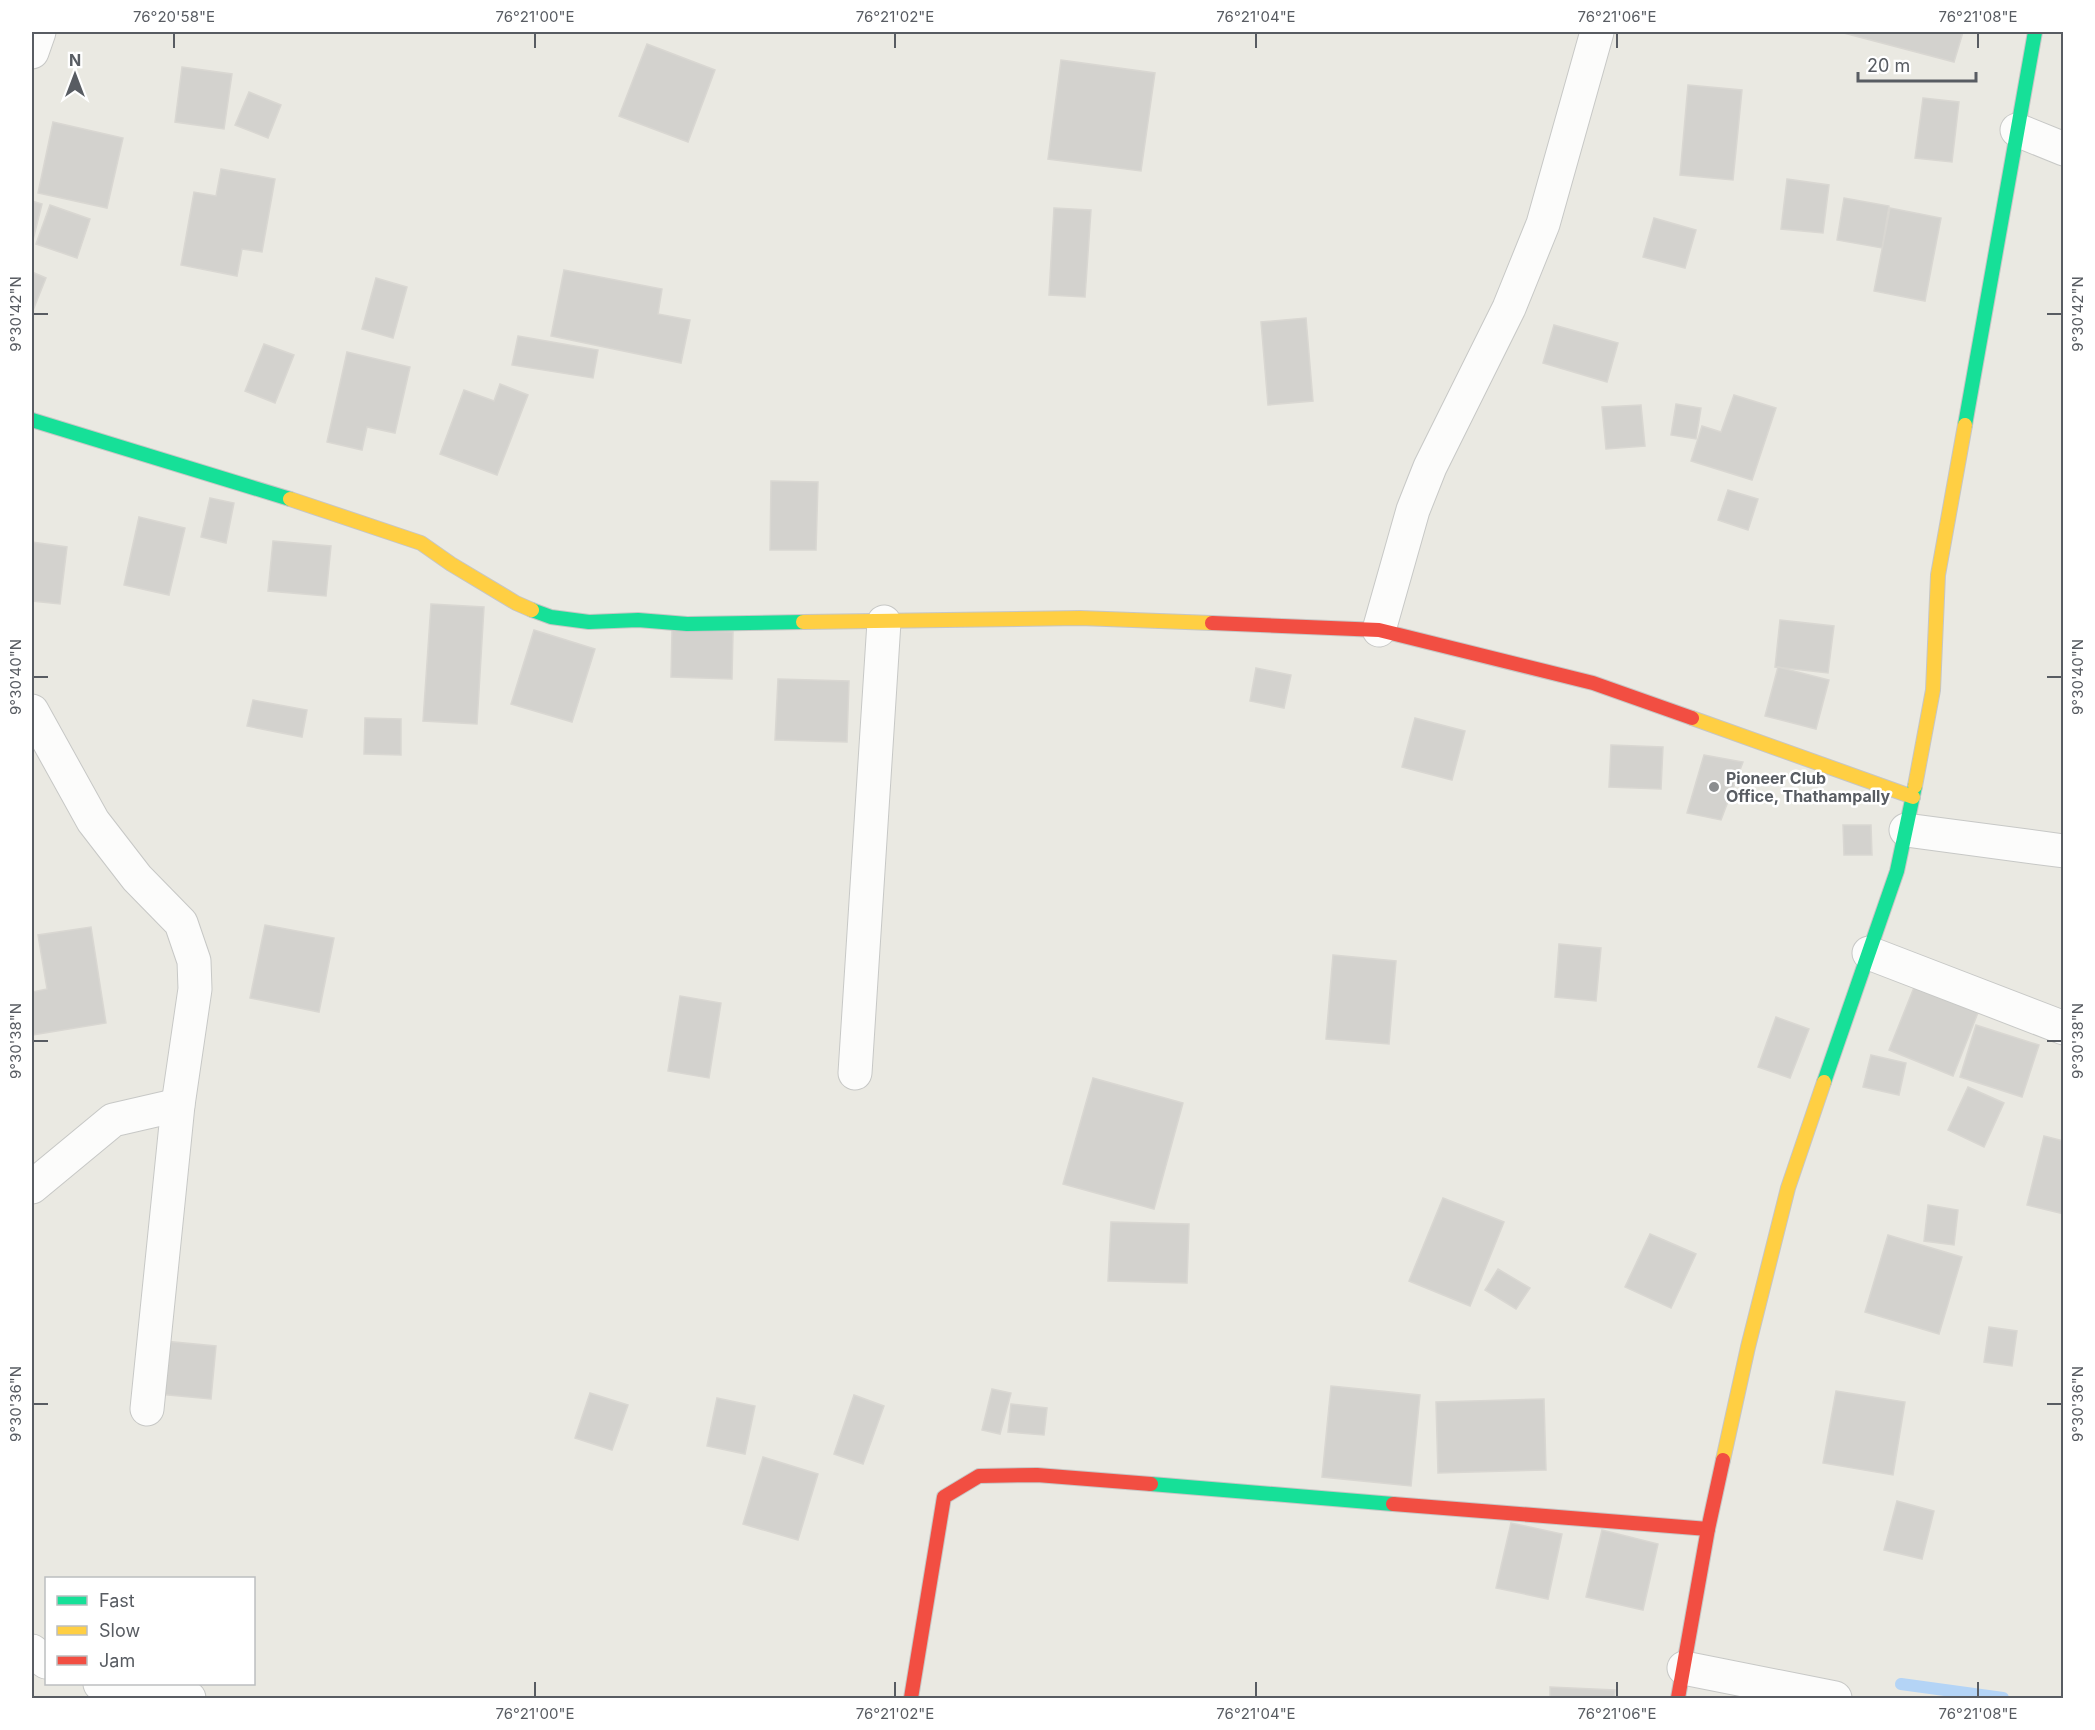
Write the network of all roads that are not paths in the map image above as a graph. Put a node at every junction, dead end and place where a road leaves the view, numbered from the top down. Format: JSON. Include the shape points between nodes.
{"nodes":[{"id":1,"x":39,"y":32,"type":"edge"},
{"id":2,"x":1597,"y":32,"type":"edge"},
{"id":3,"x":2035,"y":32,"type":"edge"},
{"id":4,"x":32,"y":52,"type":"edge"},
{"id":5,"x":2017,"y":130,"type":"junction"},
{"id":6,"x":2064,"y":149,"type":"edge"},
{"id":7,"x":32,"y":420,"type":"edge"},
{"id":8,"x":884,"y":622,"type":"junction"},
{"id":9,"x":1379,"y":630,"type":"junction"},
{"id":10,"x":32,"y":711,"type":"edge"},
{"id":11,"x":1913,"y":797,"type":"junction"},
{"id":12,"x":1906,"y":830,"type":"junction"},
{"id":13,"x":2064,"y":851,"type":"edge"},
{"id":14,"x":1869,"y":953,"type":"junction"},
{"id":15,"x":2064,"y":1028,"type":"edge"},
{"id":16,"x":855,"y":1073,"type":"dead end"},
{"id":17,"x":178,"y":1105,"type":"junction"},
{"id":18,"x":32,"y":1187,"type":"edge"},
{"id":19,"x":147,"y":1409,"type":"dead end"},
{"id":20,"x":1708,"y":1529,"type":"junction"},
{"id":21,"x":32,"y":1651,"type":"edge"},
{"id":22,"x":45,"y":1661,"type":"edge"},
{"id":23,"x":1681,"y":1683,"type":"edge"},
{"id":24,"x":112,"y":1685,"type":"edge"},
{"id":25,"x":189,"y":1698,"type":"edge"},
{"id":26,"x":911,"y":1698,"type":"edge"},
{"id":27,"x":1835,"y":1698,"type":"edge"}],
"edges":[{"from":1,"to":4,"type":"street"},
{"from":2,"to":9,"type":"street","via":[[1543,224],[1509,308],[1430,467],[1413,510]]},
{"from":3,"to":5,"type":"street"},
{"from":5,"to":6,"type":"street"},
{"from":5,"to":11,"type":"street","via":[[1938,575],[1933,690]]},
{"from":7,"to":8,"type":"street","via":[[280,495],[422,543],[516,603],[551,616],[589,622],[687,624]]},
{"from":8,"to":9,"type":"street","via":[[1080,618]]},
{"from":8,"to":16,"type":"street"},
{"from":9,"to":11,"type":"street","via":[[1593,683]]},
{"from":10,"to":17,"type":"street","via":[[93,821],[137,878],[181,923],[194,961],[195,989]]},
{"from":11,"to":12,"type":"street"},
{"from":12,"to":13,"type":"street"},
{"from":12,"to":14,"type":"street","via":[[1897,871]]},
{"from":14,"to":15,"type":"street"},
{"from":14,"to":20,"type":"street","via":[[1788,1188]]},
{"from":17,"to":18,"type":"street","via":[[113,1120]]},
{"from":17,"to":19,"type":"street"},
{"from":20,"to":23,"type":"street"},
{"from":20,"to":26,"type":"street","via":[[1037,1475],[979,1476],[944,1497]]},
{"from":21,"to":22,"type":"street"},
{"from":23,"to":27,"type":"street"},
{"from":24,"to":25,"type":"street"}]}
